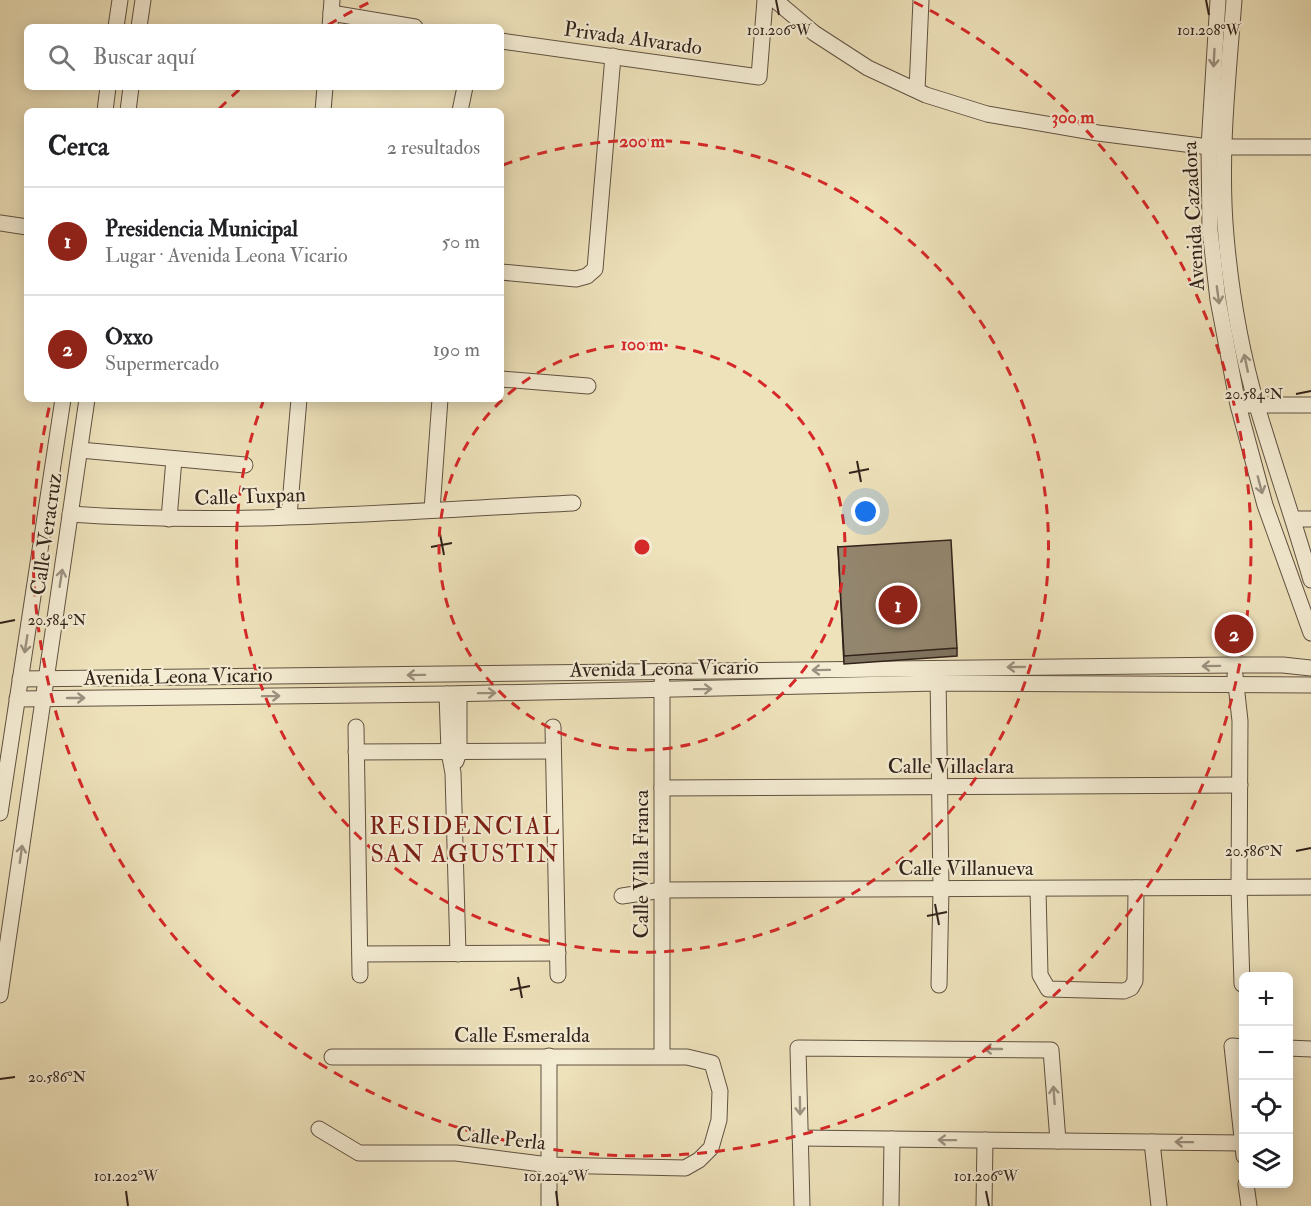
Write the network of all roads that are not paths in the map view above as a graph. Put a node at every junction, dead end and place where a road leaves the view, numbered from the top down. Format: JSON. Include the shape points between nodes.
{"nodes":[{"id":1,"x":120,"y":0,"type":"edge"},
{"id":2,"x":143,"y":0,"type":"edge"},
{"id":3,"x":765,"y":0,"type":"edge"},
{"id":4,"x":775,"y":0,"type":"edge"},
{"id":5,"x":921,"y":0,"type":"edge"},
{"id":6,"x":1218,"y":0,"type":"edge"},
{"id":7,"x":1234,"y":0,"type":"edge"},
{"id":8,"x":331,"y":13,"type":"edge"},
{"id":9,"x":116,"y":24,"type":"edge"},
{"id":10,"x":139,"y":24,"type":"edge"},
{"id":11,"x":397,"y":24,"type":"edge"},
{"id":12,"x":504,"y":41,"type":"edge"},
{"id":13,"x":612,"y":57,"type":"junction"},
{"id":14,"x":108,"y":90,"type":"edge"},
{"id":15,"x":131,"y":90,"type":"edge"},
{"id":16,"x":325,"y":90,"type":"edge"},
{"id":17,"x":464,"y":90,"type":"edge"},
{"id":18,"x":917,"y":90,"type":"junction"},
{"id":19,"x":105,"y":108,"type":"edge"},
{"id":20,"x":128,"y":108,"type":"edge"},
{"id":21,"x":323,"y":108,"type":"edge"},
{"id":22,"x":461,"y":108,"type":"edge"},
{"id":23,"x":1217,"y":147,"type":"junction"},
{"id":24,"x":1311,"y":147,"type":"edge"},
{"id":25,"x":0,"y":223,"type":"edge"},
{"id":26,"x":24,"y":227,"type":"edge"},
{"id":27,"x":504,"y":272,"type":"edge"},
{"id":28,"x":504,"y":379,"type":"edge"},
{"id":29,"x":588,"y":386,"type":"dead end"},
{"id":30,"x":63,"y":402,"type":"edge"},
{"id":31,"x":87,"y":402,"type":"edge"},
{"id":32,"x":299,"y":402,"type":"edge"},
{"id":33,"x":440,"y":402,"type":"edge"},
{"id":34,"x":1238,"y":405,"type":"junction"},
{"id":35,"x":1257,"y":405,"type":"junction"},
{"id":36,"x":1311,"y":405,"type":"edge"},
{"id":37,"x":80,"y":450,"type":"junction"},
{"id":38,"x":174,"y":459,"type":"junction"},
{"id":39,"x":245,"y":465,"type":"dead end"},
{"id":40,"x":573,"y":503,"type":"dead end"},
{"id":41,"x":432,"y":510,"type":"junction"},
{"id":42,"x":70,"y":514,"type":"junction"},
{"id":43,"x":289,"y":516,"type":"junction"},
{"id":44,"x":169,"y":519,"type":"junction"},
{"id":45,"x":1293,"y":519,"type":"junction"},
{"id":46,"x":1311,"y":519,"type":"edge"},
{"id":47,"x":41,"y":542,"type":"junction"},
{"id":48,"x":66,"y":545,"type":"junction"},
{"id":49,"x":1311,"y":580,"type":"edge"},
{"id":50,"x":1311,"y":633,"type":"edge"},
{"id":51,"x":1233,"y":665,"type":"junction"},
{"id":52,"x":1311,"y":668,"type":"edge"},
{"id":53,"x":662,"y":673,"type":"junction"},
{"id":54,"x":938,"y":676,"type":"junction"},
{"id":55,"x":46,"y":678,"type":"junction"},
{"id":56,"x":20,"y":679,"type":"junction"},
{"id":57,"x":1236,"y":685,"type":"junction"},
{"id":58,"x":1311,"y":685,"type":"edge"},
{"id":59,"x":662,"y":690,"type":"junction"},
{"id":60,"x":453,"y":694,"type":"junction"},
{"id":61,"x":44,"y":698,"type":"junction"},
{"id":62,"x":17,"y":699,"type":"junction"},
{"id":63,"x":356,"y":726,"type":"dead end"},
{"id":64,"x":553,"y":727,"type":"dead end"},
{"id":65,"x":356,"y":752,"type":"junction"},
{"id":66,"x":454,"y":752,"type":"junction"},
{"id":67,"x":553,"y":752,"type":"junction"},
{"id":68,"x":1240,"y":786,"type":"junction"},
{"id":69,"x":940,"y":787,"type":"junction"},
{"id":70,"x":662,"y":788,"type":"junction"},
{"id":71,"x":0,"y":813,"type":"edge"},
{"id":72,"x":1311,"y":887,"type":"edge"},
{"id":73,"x":1136,"y":888,"type":"junction"},
{"id":74,"x":1239,"y":888,"type":"junction"},
{"id":75,"x":941,"y":889,"type":"junction"},
{"id":76,"x":1038,"y":889,"type":"junction"},
{"id":77,"x":662,"y":890,"type":"junction"},
{"id":78,"x":622,"y":896,"type":"dead end"},
{"id":79,"x":558,"y":953,"type":"junction"},
{"id":80,"x":360,"y":954,"type":"junction"},
{"id":81,"x":458,"y":954,"type":"junction"},
{"id":82,"x":1242,"y":972,"type":"edge"},
{"id":83,"x":360,"y":975,"type":"dead end"},
{"id":84,"x":558,"y":975,"type":"dead end"},
{"id":85,"x":939,"y":985,"type":"dead end"},
{"id":86,"x":0,"y":995,"type":"edge"},
{"id":87,"x":1239,"y":1047,"type":"edge"},
{"id":88,"x":1293,"y":1048,"type":"edge"},
{"id":89,"x":1311,"y":1048,"type":"edge"},
{"id":90,"x":549,"y":1056,"type":"junction"},
{"id":91,"x":662,"y":1056,"type":"junction"},
{"id":92,"x":332,"y":1057,"type":"dead end"},
{"id":93,"x":319,"y":1129,"type":"dead end"},
{"id":94,"x":1241,"y":1134,"type":"edge"},
{"id":95,"x":800,"y":1138,"type":"junction"},
{"id":96,"x":892,"y":1139,"type":"junction"},
{"id":97,"x":985,"y":1140,"type":"junction"},
{"id":98,"x":1058,"y":1141,"type":"junction"},
{"id":99,"x":1152,"y":1142,"type":"junction"},
{"id":100,"x":1239,"y":1149,"type":"edge"},
{"id":101,"x":549,"y":1165,"type":"junction"},
{"id":102,"x":685,"y":1168,"type":"joint"},
{"id":103,"x":1247,"y":1188,"type":"edge"},
{"id":104,"x":549,"y":1206,"type":"edge"},
{"id":105,"x":802,"y":1206,"type":"edge"},
{"id":106,"x":891,"y":1206,"type":"edge"},
{"id":107,"x":984,"y":1206,"type":"edge"},
{"id":108,"x":1160,"y":1206,"type":"edge"},
{"id":109,"x":1249,"y":1206,"type":"edge"}],
"edges":[{"from":1,"to":9,"type":"street"},
{"from":2,"to":10,"type":"street"},
{"from":3,"to":13,"type":"street","name":"Privada Alvarado","via":[[759,77]]},
{"from":4,"to":18,"type":"street","via":[[814,33],[868,68]]},
{"from":5,"to":18,"type":"street"},
{"from":6,"to":23,"type":"street","name":"Avenida Cazadora","one_way":true},
{"from":7,"to":23,"type":"street","name":"Avenida Cazadora"},
{"from":8,"to":11,"type":"street"},
{"from":12,"to":13,"type":"street","name":"Privada Alvarado"},
{"from":13,"to":27,"type":"street","via":[[595,269],[576,279]]},
{"from":14,"to":19,"type":"street"},
{"from":15,"to":20,"type":"street"},
{"from":16,"to":21,"type":"street"},
{"from":17,"to":22,"type":"street"},
{"from":18,"to":23,"type":"street","via":[[987,114],[1098,133]]},
{"from":23,"to":24,"type":"street"},
{"from":23,"to":34,"type":"street","name":"Avenida Cazadora","one_way":true,"via":[[1210,230]]},
{"from":35,"to":23,"type":"street","name":"Avenida Cazadora","one_way":true,"via":[[1237,313]]},
{"from":25,"to":26,"type":"street"},
{"from":28,"to":29,"type":"street"},
{"from":30,"to":47,"type":"street","name":"Calle Veracruz"},
{"from":31,"to":37,"type":"street","name":"Calle Veracruz"},
{"from":32,"to":43,"type":"street"},
{"from":33,"to":41,"type":"street"},
{"from":34,"to":35,"type":"street"},
{"from":34,"to":50,"type":"street","name":"Avenida Cazadora","one_way":true,"via":[[1265,505]]},
{"from":35,"to":36,"type":"street"},
{"from":35,"to":45,"type":"street","name":"Avenida Cazadora"},
{"from":37,"to":38,"type":"street"},
{"from":37,"to":42,"type":"street","name":"Calle Veracruz"},
{"from":38,"to":39,"type":"street"},
{"from":38,"to":44,"type":"street"},
{"from":40,"to":41,"type":"street","name":"Calle Tuxpan"},
{"from":41,"to":43,"type":"street","name":"Calle Tuxpan"},
{"from":42,"to":44,"type":"street","name":"Calle Tuxpan"},
{"from":42,"to":48,"type":"street","name":"Calle Veracruz"},
{"from":43,"to":44,"type":"street","name":"Calle Tuxpan"},
{"from":45,"to":46,"type":"street"},
{"from":45,"to":49,"type":"street","name":"Avenida Cazadora"},
{"from":47,"to":48,"type":"street"},
{"from":47,"to":56,"type":"street","name":"Calle Veracruz","one_way":true},
{"from":55,"to":48,"type":"street","name":"Calle Veracruz","one_way":true},
{"from":51,"to":52,"type":"street","name":"Avenida Leona Vicario"},
{"from":51,"to":54,"type":"street","name":"Avenida Leona Vicario","one_way":true},
{"from":51,"to":57,"type":"street"},
{"from":54,"to":53,"type":"street","name":"Avenida Leona Vicario","one_way":true},
{"from":53,"to":55,"type":"street","name":"Avenida Leona Vicario","one_way":true},
{"from":53,"to":59,"type":"street","name":"Calle Villa Franca"},
{"from":54,"to":57,"type":"street","name":"Avenida Leona Vicario"},
{"from":59,"to":54,"type":"street","name":"Avenida Leona Vicario","one_way":true},
{"from":54,"to":69,"type":"street"},
{"from":55,"to":56,"type":"street","name":"Avenida Leona Vicario"},
{"from":55,"to":61,"type":"street","name":"Calle Veracruz"},
{"from":56,"to":62,"type":"street","name":"Calle Veracruz"},
{"from":57,"to":58,"type":"street","name":"Avenida Leona Vicario"},
{"from":57,"to":68,"type":"street"},
{"from":60,"to":59,"type":"street","name":"Avenida Leona Vicario","one_way":true},
{"from":59,"to":70,"type":"street","name":"Calle Villa Franca"},
{"from":61,"to":60,"type":"street","name":"Avenida Leona Vicario","one_way":true},
{"from":60,"to":66,"type":"street"},
{"from":61,"to":62,"type":"street","name":"Avenida Leona Vicario"},
{"from":86,"to":61,"type":"street","name":"Calle Veracruz","one_way":true},
{"from":62,"to":71,"type":"street","name":"Calle Veracruz"},
{"from":63,"to":65,"type":"street"},
{"from":64,"to":67,"type":"street"},
{"from":65,"to":66,"type":"street"},
{"from":65,"to":80,"type":"street"},
{"from":66,"to":67,"type":"street"},
{"from":66,"to":81,"type":"street"},
{"from":67,"to":79,"type":"street"},
{"from":68,"to":69,"type":"street","name":"Calle Villaclara"},
{"from":68,"to":74,"type":"street"},
{"from":69,"to":70,"type":"street","name":"Calle Villaclara"},
{"from":69,"to":75,"type":"street"},
{"from":70,"to":77,"type":"street","name":"Calle Villa Franca"},
{"from":72,"to":74,"type":"street","name":"Calle Villanueva"},
{"from":73,"to":74,"type":"street","name":"Calle Villanueva"},
{"from":73,"to":76,"type":"street","name":"Calle Villanueva"},
{"from":73,"to":76,"type":"street","via":[[1135,981],[1124,991],[1048,989],[1040,975]]},
{"from":74,"to":82,"type":"street"},
{"from":75,"to":76,"type":"street","name":"Calle Villanueva"},
{"from":75,"to":77,"type":"street","name":"Calle Villanueva"},
{"from":75,"to":85,"type":"street"},
{"from":77,"to":78,"type":"street","name":"Calle Villanueva"},
{"from":77,"to":91,"type":"street","name":"Calle Villa Franca"},
{"from":79,"to":81,"type":"street"},
{"from":79,"to":84,"type":"street"},
{"from":80,"to":81,"type":"street"},
{"from":80,"to":83,"type":"street"},
{"from":87,"to":94,"type":"street","via":[[1232,1046]]},
{"from":88,"to":89,"type":"street"},
{"from":90,"to":91,"type":"street","name":"Calle Esmeralda"},
{"from":90,"to":92,"type":"street","name":"Calle Esmeralda"},
{"from":90,"to":101,"type":"street"},
{"from":91,"to":102,"type":"street","name":"Calle Esmeralda","via":[[712,1063],[720,1091],[719,1120],[711,1148]]},
{"from":93,"to":101,"type":"street","name":"Calle Perla","via":[[359,1153],[456,1153]]},
{"from":95,"to":96,"type":"street"},
{"from":98,"to":95,"type":"street","one_way":true,"via":[[1051,1050],[798,1048]]},
{"from":95,"to":105,"type":"street"},
{"from":97,"to":96,"type":"street","one_way":true},
{"from":96,"to":106,"type":"street"},
{"from":97,"to":98,"type":"street"},
{"from":97,"to":107,"type":"street"},
{"from":98,"to":99,"type":"street"},
{"from":100,"to":99,"type":"street","one_way":true},
{"from":99,"to":108,"type":"street"},
{"from":101,"to":102,"type":"street","name":"Calle Perla"},
{"from":101,"to":104,"type":"street"},
{"from":103,"to":109,"type":"street"}]}
